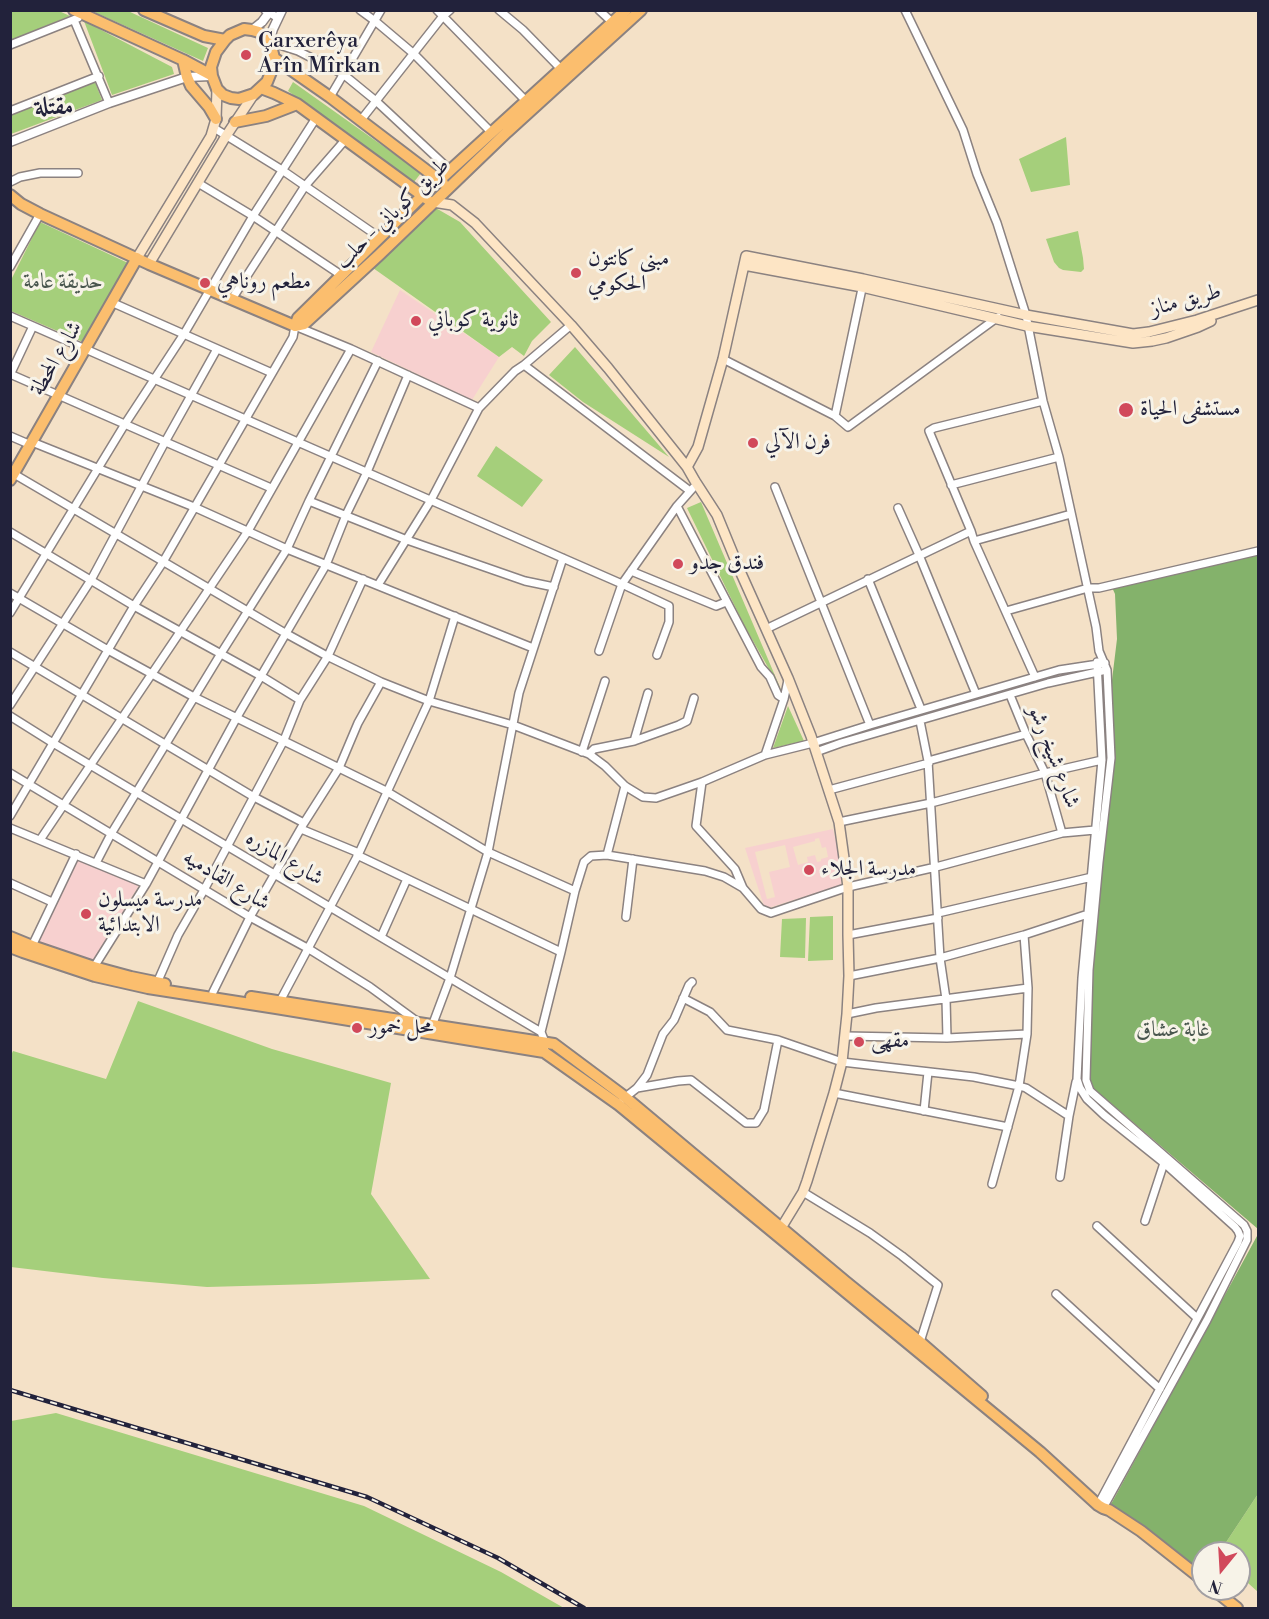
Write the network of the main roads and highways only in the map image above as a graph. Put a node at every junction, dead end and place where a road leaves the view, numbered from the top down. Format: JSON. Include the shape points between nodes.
{"nodes":[{"id":1,"x":144,"y":10,"type":"edge"},
{"id":2,"x":641,"y":10,"type":"edge"},
{"id":3,"x":78,"y":14,"type":"edge"},
{"id":4,"x":626,"y":15,"type":"edge"},
{"id":5,"x":225,"y":40,"type":"junction"},
{"id":6,"x":274,"y":58,"type":"junction"},
{"id":7,"x":183,"y":60,"type":"junction"},
{"id":8,"x":211,"y":76,"type":"junction"},
{"id":9,"x":217,"y":89,"type":"junction"},
{"id":10,"x":257,"y":91,"type":"junction"},
{"id":11,"x":297,"y":104,"type":"junction"},
{"id":12,"x":235,"y":122,"type":"junction"},
{"id":13,"x":215,"y":124,"type":"junction"},
{"id":14,"x":439,"y":179,"type":"junction"},
{"id":15,"x":447,"y":188,"type":"junction"},
{"id":16,"x":10,"y":195,"type":"edge"},
{"id":17,"x":422,"y":196,"type":"junction"},
{"id":18,"x":433,"y":202,"type":"junction"},
{"id":19,"x":16,"y":204,"type":"edge"},
{"id":20,"x":452,"y":205,"type":"junction"},
{"id":21,"x":137,"y":258,"type":"junction"},
{"id":22,"x":150,"y":264,"type":"junction"},
{"id":23,"x":863,"y":283,"type":"junction"},
{"id":24,"x":1258,"y":300,"type":"edge"},
{"id":25,"x":1240,"y":306,"type":"junction"},
{"id":26,"x":295,"y":326,"type":"junction"},
{"id":27,"x":687,"y":467,"type":"junction"},
{"id":28,"x":12,"y":477,"type":"edge"},
{"id":29,"x":10,"y":937,"type":"edge"},
{"id":30,"x":10,"y":946,"type":"edge"},
{"id":31,"x":153,"y":986,"type":"junction"},
{"id":32,"x":278,"y":1004,"type":"junction"},
{"id":33,"x":419,"y":1028,"type":"junction"},
{"id":34,"x":543,"y":1042,"type":"junction"},
{"id":35,"x":779,"y":1232,"type":"junction"},
{"id":36,"x":1104,"y":1505,"type":"junction"},
{"id":37,"x":1191,"y":1571,"type":"edge"}],
"edges":[{"from":1,"to":5,"type":"main road","via":[[204,36]]},
{"from":2,"to":4,"type":"main road","name":"طريق كوباني - حلب"},
{"from":3,"to":7,"type":"main road"},
{"from":4,"to":14,"type":"main road","name":"طريق كوباني - حلب"},
{"from":4,"to":15,"type":"main road","name":"طريق كوباني - حلب"},
{"from":5,"to":6,"type":"main road","via":[[237,32],[259,32],[270,42]]},
{"from":5,"to":8,"type":"main road","via":[[216,52]]},
{"from":6,"to":10,"type":"main road","via":[[271,75]]},
{"from":6,"to":14,"type":"main road"},
{"from":7,"to":8,"type":"main road"},
{"from":7,"to":13,"type":"main road","via":[[191,86],[209,107]]},
{"from":8,"to":9,"type":"main road"},
{"from":9,"to":10,"type":"main road","via":[[239,99]]},
{"from":9,"to":13,"type":"main road"},
{"from":10,"to":11,"type":"main road","via":[[274,93]]},
{"from":10,"to":12,"type":"main road"},
{"from":11,"to":12,"type":"main road","via":[[267,116]]},
{"from":11,"to":17,"type":"main road"},
{"from":12,"to":22,"type":"main road"},
{"from":13,"to":21,"type":"main road"},
{"from":14,"to":15,"type":"main road"},
{"from":14,"to":17,"type":"main road","name":"طريق كوباني - حلب"},
{"from":15,"to":18,"type":"main road","name":"طريق كوباني - حلب"},
{"from":15,"to":20,"type":"main road"},
{"from":16,"to":19,"type":"main road"},
{"from":17,"to":18,"type":"main road"},
{"from":17,"to":26,"type":"main road","name":"طريق كوباني - حلب","via":[[298,318]]},
{"from":18,"to":20,"type":"main road"},
{"from":18,"to":26,"type":"main road","name":"طريق كوباني - حلب","via":[[304,324]]},
{"from":19,"to":21,"type":"main road"},
{"from":20,"to":27,"type":"main road","via":[[571,325]]},
{"from":21,"to":22,"type":"main road"},
{"from":21,"to":28,"type":"main road","name":"شارع المحطة"},
{"from":22,"to":26,"type":"main road"},
{"from":23,"to":25,"type":"main road","name":"طريق مناز","via":[[1133,334]]},
{"from":23,"to":25,"type":"main road","name":"طريق مناز","via":[[1027,326],[1133,343],[1166,338],[1198,327]]},
{"from":23,"to":27,"type":"main road","name":"طريق مناز","via":[[745,260],[723,359],[698,447]]},
{"from":24,"to":25,"type":"main road"},
{"from":27,"to":35,"type":"main road","via":[[693,487],[717,515],[815,748],[839,822],[848,887],[848,1014],[842,1062],[803,1192]]},
{"from":29,"to":31,"type":"main road"},
{"from":30,"to":31,"type":"main road","via":[[95,976]]},
{"from":31,"to":32,"type":"main road"},
{"from":31,"to":32,"type":"main road"},
{"from":32,"to":33,"type":"main road"},
{"from":33,"to":34,"type":"main road"},
{"from":33,"to":34,"type":"main road","via":[[432,1026]]},
{"from":34,"to":35,"type":"main road","via":[[622,1101]]},
{"from":35,"to":36,"type":"main road"},
{"from":35,"to":36,"type":"main road","via":[[921,1342]]},
{"from":36,"to":37,"type":"main road"}]}
